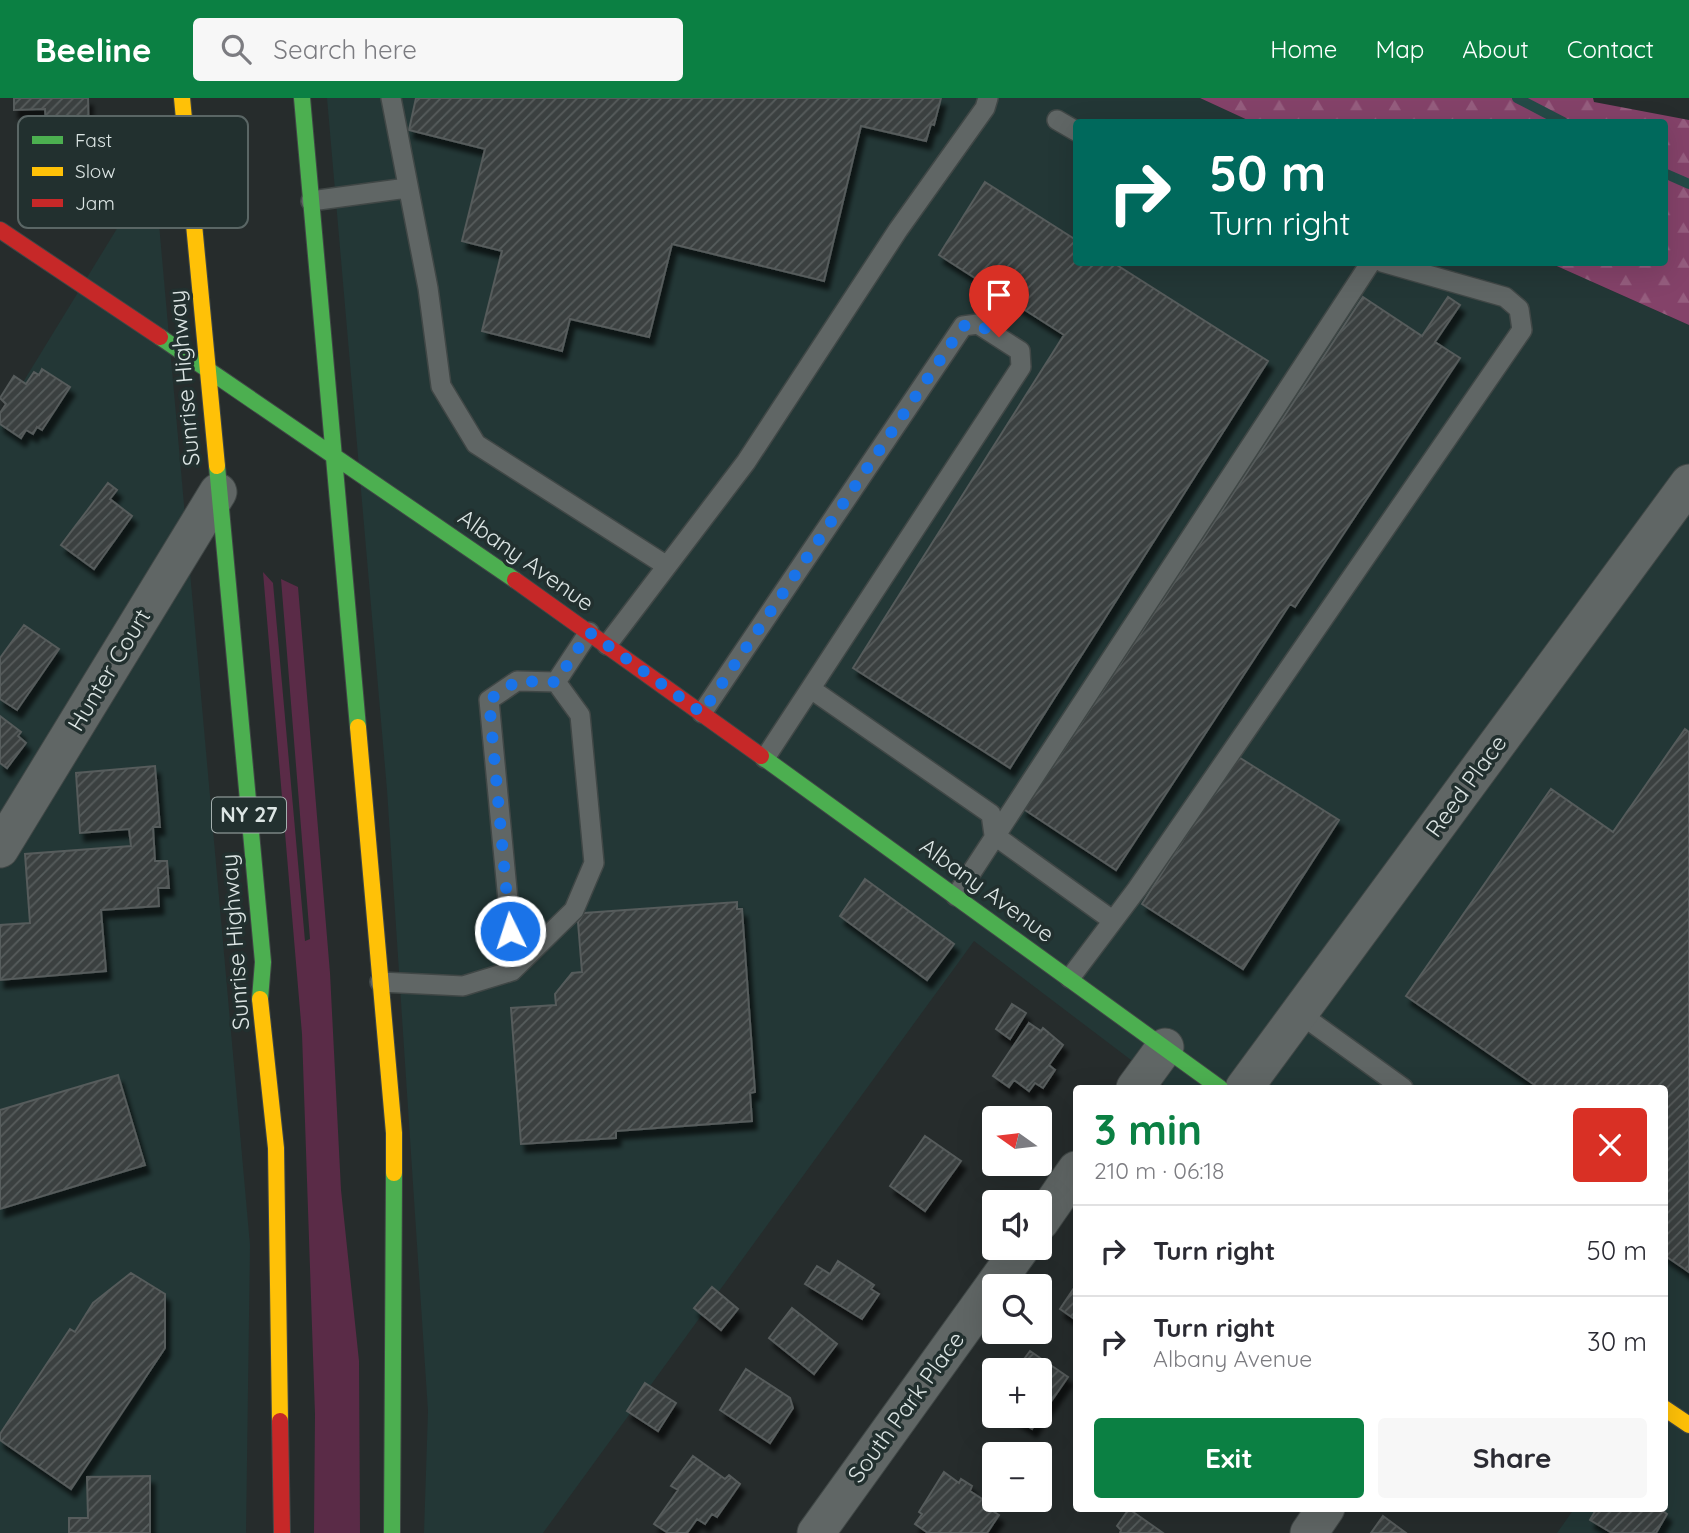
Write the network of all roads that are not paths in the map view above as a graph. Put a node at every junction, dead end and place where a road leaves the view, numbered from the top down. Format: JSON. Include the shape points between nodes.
{"nodes":[{"id":1,"x":182,"y":98,"type":"edge"},
{"id":2,"x":302,"y":98,"type":"edge"},
{"id":3,"x":391,"y":98,"type":"edge"},
{"id":4,"x":988,"y":98,"type":"edge"},
{"id":5,"x":184,"y":116,"type":"edge"},
{"id":6,"x":1057,"y":120,"type":"dead end"},
{"id":7,"x":1073,"y":129,"type":"edge"},
{"id":8,"x":407,"y":188,"type":"junction"},
{"id":9,"x":311,"y":201,"type":"junction"},
{"id":10,"x":193,"y":228,"type":"edge"},
{"id":11,"x":0,"y":230,"type":"edge"},
{"id":12,"x":1368,"y":266,"type":"edge"},
{"id":13,"x":1396,"y":266,"type":"edge"},
{"id":14,"x":205,"y":368,"type":"junction"},
{"id":15,"x":332,"y":452,"type":"junction"},
{"id":16,"x":1689,"y":483,"type":"edge"},
{"id":17,"x":218,"y":492,"type":"junction"},
{"id":18,"x":667,"y":566,"type":"junction"},
{"id":19,"x":589,"y":632,"type":"junction"},
{"id":20,"x":607,"y":645,"type":"junction"},
{"id":21,"x":556,"y":682,"type":"junction"},
{"id":22,"x":811,"y":690,"type":"junction"},
{"id":23,"x":702,"y":713,"type":"junction"},
{"id":24,"x":765,"y":758,"type":"junction"},
{"id":25,"x":994,"y":835,"type":"junction"},
{"id":26,"x":0,"y":849,"type":"edge"},
{"id":27,"x":956,"y":896,"type":"junction"},
{"id":28,"x":1112,"y":920,"type":"junction"},
{"id":29,"x":512,"y":971,"type":"junction"},
{"id":30,"x":1070,"y":978,"type":"junction"},
{"id":31,"x":380,"y":982,"type":"junction"},
{"id":32,"x":1299,"y":1013,"type":"junction"},
{"id":33,"x":1165,"y":1047,"type":"junction"},
{"id":34,"x":1137,"y":1085,"type":"edge"},
{"id":35,"x":1216,"y":1085,"type":"edge"},
{"id":36,"x":1246,"y":1085,"type":"edge"},
{"id":37,"x":1399,"y":1085,"type":"edge"},
{"id":38,"x":1073,"y":1174,"type":"edge"},
{"id":39,"x":1052,"y":1205,"type":"edge"},
{"id":40,"x":1012,"y":1260,"type":"edge"},
{"id":41,"x":1668,"y":1411,"type":"edge"},
{"id":42,"x":1689,"y":1426,"type":"edge"},
{"id":43,"x":1323,"y":1512,"type":"edge"},
{"id":44,"x":282,"y":1533,"type":"edge"},
{"id":45,"x":392,"y":1533,"type":"edge"},
{"id":46,"x":816,"y":1533,"type":"edge"},
{"id":47,"x":1309,"y":1533,"type":"edge"}],
"edges":[{"from":1,"to":5,"type":"main road","name":"Sunrise Highway","number":"NY 27"},
{"from":2,"to":9,"type":"main road"},
{"from":3,"to":8,"type":"lane"},
{"from":4,"to":18,"type":"lane","via":[[746,462]]},
{"from":6,"to":7,"type":"lane"},
{"from":8,"to":9,"type":"lane"},
{"from":8,"to":18,"type":"lane","via":[[428,288],[441,386],[476,444]]},
{"from":9,"to":15,"type":"main road"},
{"from":10,"to":14,"type":"main road","name":"Sunrise Highway","number":"NY 27"},
{"from":11,"to":14,"type":"main road","name":"Albany Avenue"},
{"from":12,"to":25,"type":"lane"},
{"from":13,"to":28,"type":"lane","via":[[1505,297],[1519,309],[1522,330]]},
{"from":14,"to":15,"type":"main road","name":"Albany Avenue"},
{"from":14,"to":17,"type":"main road","name":"Sunrise Highway","number":"NY 27"},
{"from":15,"to":19,"type":"main road","name":"Albany Avenue"},
{"from":15,"to":31,"type":"main road"},
{"from":16,"to":32,"type":"street","name":"Reed Place"},
{"from":17,"to":26,"type":"street","name":"Hunter Court"},
{"from":17,"to":44,"type":"main road","name":"Sunrise Highway","number":"NY 27","via":[[276,1148]]},
{"from":18,"to":20,"type":"lane"},
{"from":19,"to":20,"type":"main road","name":"Albany Avenue"},
{"from":19,"to":21,"type":"lane"},
{"from":20,"to":23,"type":"main road","name":"Albany Avenue"},
{"from":21,"to":29,"type":"lane","via":[[580,715],[594,863],[574,910]]},
{"from":21,"to":29,"type":"lane","via":[[517,681],[489,700]]},
{"from":22,"to":23,"type":"lane","via":[[1021,367],[1020,351],[978,324],[963,326]]},
{"from":22,"to":24,"type":"lane"},
{"from":22,"to":25,"type":"lane","via":[[991,814]]},
{"from":23,"to":24,"type":"main road","name":"Albany Avenue"},
{"from":24,"to":27,"type":"main road","name":"Albany Avenue"},
{"from":25,"to":27,"type":"lane"},
{"from":25,"to":28,"type":"lane"},
{"from":27,"to":30,"type":"main road","name":"Albany Avenue"},
{"from":28,"to":30,"type":"lane"},
{"from":29,"to":31,"type":"lane","via":[[463,986]]},
{"from":30,"to":33,"type":"main road","name":"Albany Avenue"},
{"from":31,"to":45,"type":"main road","via":[[394,1133]]},
{"from":32,"to":36,"type":"street","name":"Reed Place"},
{"from":32,"to":37,"type":"lane"},
{"from":33,"to":34,"type":"street"},
{"from":33,"to":35,"type":"main road","name":"Albany Avenue"},
{"from":38,"to":39,"type":"street"},
{"from":40,"to":46,"type":"street","name":"South Park Place"},
{"from":41,"to":42,"type":"main road"},
{"from":43,"to":47,"type":"street"}]}
